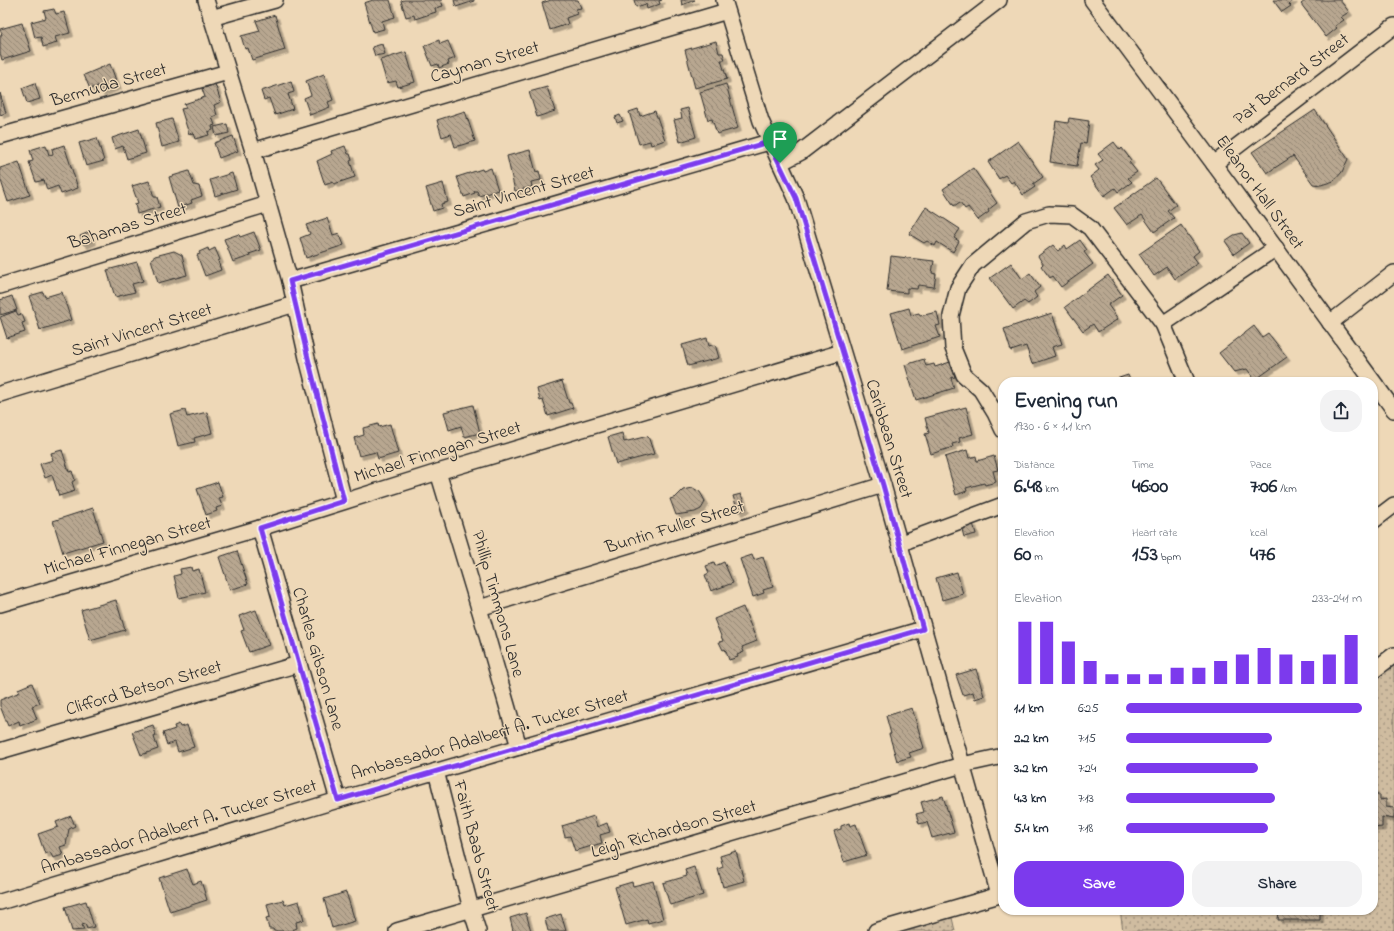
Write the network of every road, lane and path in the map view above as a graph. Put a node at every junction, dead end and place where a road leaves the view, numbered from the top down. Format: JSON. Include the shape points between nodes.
{"nodes":[{"id":1,"x":206,"y":0,"type":"edge"},
{"id":2,"x":275,"y":0,"type":"edge"},
{"id":3,"x":999,"y":0,"type":"edge"},
{"id":4,"x":1092,"y":0,"type":"edge"},
{"id":5,"x":725,"y":5,"type":"edge"},
{"id":6,"x":211,"y":18,"type":"junction"},
{"id":7,"x":1394,"y":26,"type":"edge"},
{"id":8,"x":228,"y":72,"type":"junction"},
{"id":9,"x":0,"y":136,"type":"edge"},
{"id":10,"x":769,"y":142,"type":"junction"},
{"id":11,"x":253,"y":151,"type":"junction"},
{"id":12,"x":780,"y":163,"type":"junction"},
{"id":13,"x":1214,"y":164,"type":"junction"},
{"id":14,"x":268,"y":204,"type":"junction"},
{"id":15,"x":1276,"y":248,"type":"junction"},
{"id":16,"x":1394,"y":273,"type":"edge"},
{"id":17,"x":290,"y":281,"type":"junction"},
{"id":18,"x":0,"y":286,"type":"edge"},
{"id":19,"x":295,"y":304,"type":"junction"},
{"id":20,"x":1330,"y":323,"type":"junction"},
{"id":21,"x":1163,"y":324,"type":"junction"},
{"id":22,"x":842,"y":352,"type":"junction"},
{"id":23,"x":1185,"y":377,"type":"edge"},
{"id":24,"x":1370,"y":377,"type":"edge"},
{"id":25,"x":1378,"y":388,"type":"edge"},
{"id":26,"x":0,"y":394,"type":"edge"},
{"id":27,"x":1394,"y":410,"type":"edge"},
{"id":28,"x":998,"y":419,"type":"edge"},
{"id":29,"x":438,"y":472,"type":"junction"},
{"id":30,"x":883,"y":485,"type":"junction"},
{"id":31,"x":344,"y":501,"type":"junction"},
{"id":32,"x":1394,"y":505,"type":"edge"},
{"id":33,"x":998,"y":507,"type":"edge"},
{"id":34,"x":1378,"y":517,"type":"edge"},
{"id":35,"x":260,"y":528,"type":"junction"},
{"id":36,"x":900,"y":545,"type":"junction"},
{"id":37,"x":0,"y":604,"type":"edge"},
{"id":38,"x":479,"y":608,"type":"junction"},
{"id":39,"x":923,"y":629,"type":"junction"},
{"id":40,"x":1394,"y":655,"type":"edge"},
{"id":41,"x":299,"y":664,"type":"junction"},
{"id":42,"x":1378,"y":667,"type":"edge"},
{"id":43,"x":519,"y":747,"type":"junction"},
{"id":44,"x":0,"y":751,"type":"edge"},
{"id":45,"x":998,"y":757,"type":"edge"},
{"id":46,"x":962,"y":765,"type":"junction"},
{"id":47,"x":436,"y":771,"type":"junction"},
{"id":48,"x":338,"y":800,"type":"junction"},
{"id":49,"x":998,"y":884,"type":"edge"},
{"id":50,"x":998,"y":895,"type":"edge"},
{"id":51,"x":0,"y":902,"type":"edge"},
{"id":52,"x":471,"y":909,"type":"junction"},
{"id":53,"x":397,"y":931,"type":"edge"},
{"id":54,"x":478,"y":931,"type":"edge"},
{"id":55,"x":876,"y":931,"type":"edge"}],
"edges":[{"from":1,"to":6,"type":"street"},
{"from":2,"to":6,"type":"street"},
{"from":3,"to":12,"type":"street","via":[[801,152]]},
{"from":4,"to":13,"type":"street","name":"Eleanor Hall Street"},
{"from":5,"to":10,"type":"street","name":"Caribbean Street","via":[[760,121]]},
{"from":5,"to":11,"type":"street","name":"Cayman Street"},
{"from":6,"to":8,"type":"street"},
{"from":7,"to":13,"type":"street","name":"Pat Bernard Street"},
{"from":8,"to":9,"type":"street","name":"Bermuda Street"},
{"from":8,"to":11,"type":"street"},
{"from":10,"to":12,"type":"street","name":"Caribbean Street"},
{"from":10,"to":17,"type":"street","name":"Saint Vincent Street"},
{"from":11,"to":14,"type":"street"},
{"from":12,"to":22,"type":"street","name":"Caribbean Street","via":[[796,198]]},
{"from":13,"to":15,"type":"street","name":"Eleanor Hall Street"},
{"from":14,"to":17,"type":"street"},
{"from":14,"to":18,"type":"street","name":"Bahamas Street"},
{"from":15,"to":20,"type":"street","name":"Eleanor Hall Street"},
{"from":15,"to":21,"type":"street"},
{"from":16,"to":20,"type":"street"},
{"from":17,"to":19,"type":"street"},
{"from":19,"to":26,"type":"street","name":"Saint Vincent Street"},
{"from":19,"to":31,"type":"street"},
{"from":20,"to":24,"type":"street","name":"Eleanor Hall Street"},
{"from":21,"to":23,"type":"street"},
{"from":21,"to":28,"type":"street","via":[[1090,228],[1072,215],[1049,214],[1026,221],[972,264],[958,288],[951,316],[954,348],[964,375],[981,390]]},
{"from":22,"to":29,"type":"street","name":"Michael Finnegan Street"},
{"from":22,"to":30,"type":"street","name":"Caribbean Street"},
{"from":25,"to":27,"type":"street","name":"Eleanor Hall Street"},
{"from":29,"to":31,"type":"street","name":"Michael Finnegan Street"},
{"from":29,"to":38,"type":"street","name":"Phillip Timmons Lane"},
{"from":30,"to":36,"type":"street","name":"Caribbean Street"},
{"from":30,"to":38,"type":"street","name":"Buntin Fuller Street"},
{"from":31,"to":35,"type":"street","name":"Michael Finnegan Street"},
{"from":32,"to":34,"type":"street"},
{"from":33,"to":36,"type":"street"},
{"from":35,"to":37,"type":"street","name":"Michael Finnegan Street"},
{"from":35,"to":41,"type":"street","name":"Charles Gibson Lane"},
{"from":36,"to":39,"type":"street","name":"Caribbean Street"},
{"from":38,"to":43,"type":"street","name":"Phillip Timmons Lane"},
{"from":39,"to":43,"type":"street","name":"Ambassador Adalbert A. Tucker Street"},
{"from":39,"to":46,"type":"street","name":"Caribbean Street"},
{"from":40,"to":42,"type":"street"},
{"from":41,"to":44,"type":"street","name":"Clifford Betson Street"},
{"from":41,"to":48,"type":"street","name":"Charles Gibson Lane"},
{"from":43,"to":47,"type":"street","name":"Ambassador Adalbert A. Tucker Street"},
{"from":45,"to":46,"type":"street","name":"Leigh Richardson Street"},
{"from":46,"to":49,"type":"street","name":"Caribbean Street"},
{"from":46,"to":52,"type":"street","name":"Leigh Richardson Street"},
{"from":47,"to":48,"type":"street","name":"Ambassador Adalbert A. Tucker Street"},
{"from":47,"to":52,"type":"street","name":"Faith Baab Street"},
{"from":48,"to":51,"type":"street","name":"Ambassador Adalbert A. Tucker Street"},
{"from":50,"to":55,"type":"street"},
{"from":52,"to":53,"type":"street","name":"Leigh Richardson Street"},
{"from":52,"to":54,"type":"street","name":"Faith Baab Street"}]}
